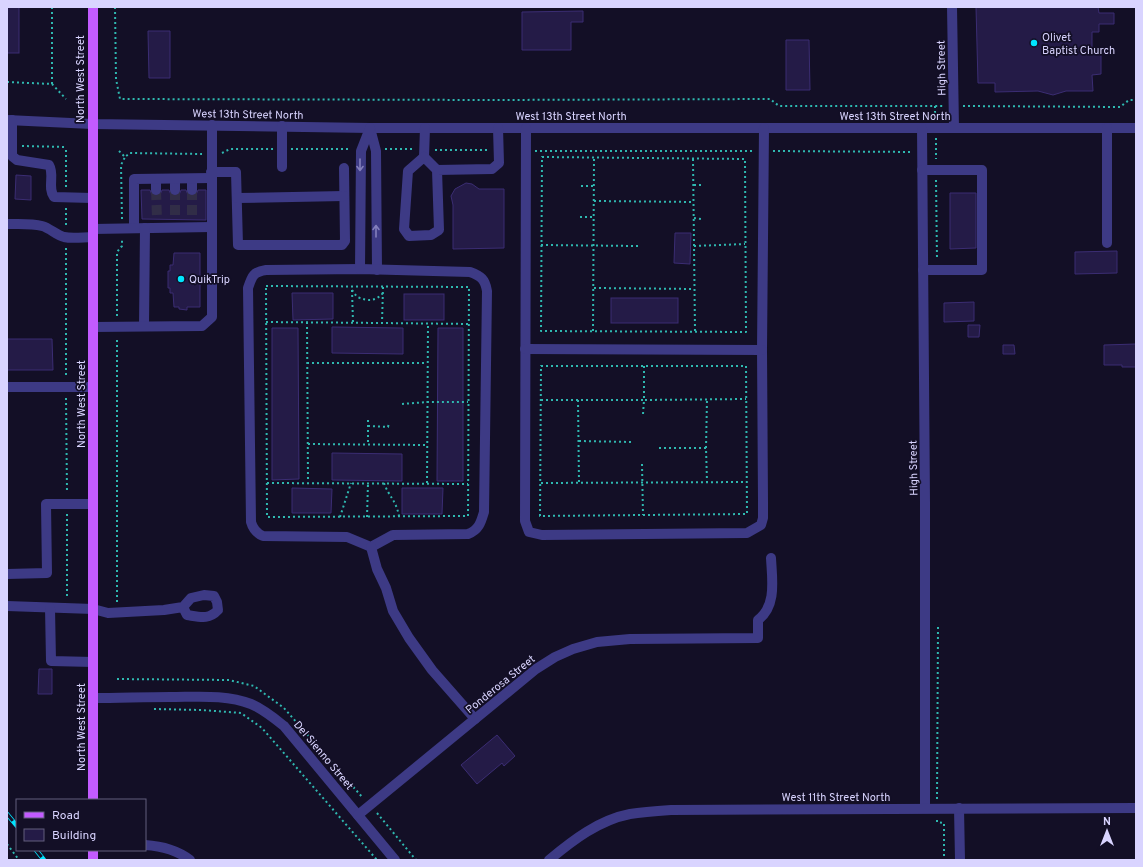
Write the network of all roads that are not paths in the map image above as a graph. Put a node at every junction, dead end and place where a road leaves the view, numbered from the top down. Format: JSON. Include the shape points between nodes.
{"nodes":[{"id":1,"x":93,"y":7,"type":"edge"},
{"id":2,"x":952,"y":7,"type":"edge"},
{"id":3,"x":10,"y":120,"type":"edge"},
{"id":4,"x":92,"y":124,"type":"junction"},
{"id":5,"x":212,"y":126,"type":"junction"},
{"id":6,"x":282,"y":126,"type":"junction"},
{"id":7,"x":370,"y":128,"type":"junction"},
{"id":8,"x":425,"y":128,"type":"junction"},
{"id":9,"x":498,"y":128,"type":"junction"},
{"id":10,"x":526,"y":128,"type":"junction"},
{"id":11,"x":764,"y":128,"type":"junction"},
{"id":12,"x":922,"y":128,"type":"junction"},
{"id":13,"x":954,"y":128,"type":"junction"},
{"id":14,"x":1107,"y":128,"type":"junction"},
{"id":15,"x":1136,"y":128,"type":"edge"},
{"id":16,"x":424,"y":157,"type":"junction"},
{"id":17,"x":282,"y":167,"type":"dead end"},
{"id":18,"x":344,"y":168,"type":"dead end"},
{"id":19,"x":437,"y":170,"type":"junction"},
{"id":20,"x":922,"y":170,"type":"junction"},
{"id":21,"x":211,"y":175,"type":"junction"},
{"id":22,"x":156,"y":179,"type":"junction"},
{"id":23,"x":175,"y":179,"type":"junction"},
{"id":24,"x":192,"y":179,"type":"junction"},
{"id":25,"x":156,"y":190,"type":"tunnel mouth"},
{"id":26,"x":175,"y":190,"type":"tunnel mouth"},
{"id":27,"x":192,"y":190,"type":"tunnel mouth"},
{"id":28,"x":344,"y":196,"type":"junction"},
{"id":29,"x":92,"y":198,"type":"junction"},
{"id":30,"x":237,"y":198,"type":"junction"},
{"id":31,"x":7,"y":224,"type":"edge"},
{"id":32,"x":212,"y":227,"type":"junction"},
{"id":33,"x":134,"y":228,"type":"junction"},
{"id":34,"x":145,"y":228,"type":"junction"},
{"id":35,"x":93,"y":233,"type":"junction"},
{"id":36,"x":1106,"y":243,"type":"dead end"},
{"id":37,"x":360,"y":269,"type":"junction"},
{"id":38,"x":377,"y":270,"type":"junction"},
{"id":39,"x":923,"y":270,"type":"junction"},
{"id":40,"x":144,"y":326,"type":"junction"},
{"id":41,"x":93,"y":327,"type":"junction"},
{"id":42,"x":525,"y":349,"type":"junction"},
{"id":43,"x":762,"y":350,"type":"junction"},
{"id":44,"x":7,"y":387,"type":"edge"},
{"id":45,"x":93,"y":387,"type":"junction"},
{"id":46,"x":94,"y":504,"type":"junction"},
{"id":47,"x":371,"y":547,"type":"junction"},
{"id":48,"x":771,"y":558,"type":"dead end"},
{"id":49,"x":7,"y":574,"type":"edge"},
{"id":50,"x":7,"y":606,"type":"edge"},
{"id":51,"x":183,"y":607,"type":"dead end"},
{"id":52,"x":50,"y":608,"type":"junction"},
{"id":53,"x":94,"y":609,"type":"junction"},
{"id":54,"x":93,"y":662,"type":"junction"},
{"id":55,"x":93,"y":698,"type":"junction"},
{"id":56,"x":475,"y":719,"type":"junction"},
{"id":57,"x":93,"y":799,"type":"edge"},
{"id":58,"x":926,"y":808,"type":"junction"},
{"id":59,"x":959,"y":808,"type":"junction"},
{"id":60,"x":1136,"y":808,"type":"edge"},
{"id":61,"x":358,"y":815,"type":"junction"},
{"id":62,"x":146,"y":845,"type":"edge"},
{"id":63,"x":190,"y":860,"type":"edge"},
{"id":64,"x":396,"y":860,"type":"edge"},
{"id":65,"x":549,"y":860,"type":"edge"},
{"id":66,"x":960,"y":860,"type":"edge"}],
"edges":[{"from":1,"to":4,"type":"main road","name":"North West Street"},
{"from":2,"to":13,"type":"street","name":"High Street"},
{"from":3,"to":4,"type":"street","name":"West 13th Street North"},
{"from":3,"to":29,"type":"street","via":[[12,156],[17,160],[49,165],[52,170],[51,193],[54,197]]},
{"from":4,"to":5,"type":"street","name":"West 13th Street North"},
{"from":4,"to":29,"type":"main road","name":"North West Street"},
{"from":5,"to":6,"type":"street","name":"West 13th Street North"},
{"from":5,"to":21,"type":"street"},
{"from":6,"to":7,"type":"street","name":"West 13th Street North"},
{"from":6,"to":17,"type":"street"},
{"from":7,"to":8,"type":"street","name":"West 13th Street North"},
{"from":7,"to":37,"type":"street","one_way":true,"via":[[361,151]]},
{"from":38,"to":7,"type":"street","one_way":true,"via":[[376,151]]},
{"from":8,"to":9,"type":"street","name":"West 13th Street North"},
{"from":8,"to":16,"type":"street"},
{"from":9,"to":10,"type":"street","name":"West 13th Street North"},
{"from":9,"to":19,"type":"street","via":[[499,163],[492,169]]},
{"from":10,"to":11,"type":"street","name":"West 13th Street North"},
{"from":10,"to":42,"type":"street"},
{"from":11,"to":12,"type":"street","name":"West 13th Street North"},
{"from":11,"to":43,"type":"street"},
{"from":12,"to":13,"type":"street","name":"West 13th Street North"},
{"from":12,"to":20,"type":"street","name":"High Street"},
{"from":13,"to":14,"type":"street","name":"West 13th Street North"},
{"from":14,"to":15,"type":"street","name":"West 13th Street North"},
{"from":14,"to":36,"type":"street"},
{"from":16,"to":19,"type":"street"},
{"from":16,"to":19,"type":"street","via":[[408,171],[404,229],[409,236],[431,235],[439,230]]},
{"from":18,"to":28,"type":"street"},
{"from":20,"to":39,"type":"street","name":"High Street"},
{"from":20,"to":39,"type":"street","via":[[982,170],[982,270]]},
{"from":21,"to":24,"type":"street"},
{"from":21,"to":30,"type":"street","via":[[236,172]]},
{"from":21,"to":32,"type":"street"},
{"from":22,"to":23,"type":"street"},
{"from":22,"to":25,"type":"street"},
{"from":22,"to":33,"type":"street","via":[[134,179]]},
{"from":23,"to":24,"type":"street"},
{"from":23,"to":26,"type":"street"},
{"from":24,"to":27,"type":"street"},
{"from":28,"to":30,"type":"street"},
{"from":28,"to":30,"type":"street","via":[[345,241],[342,245],[238,245]]},
{"from":29,"to":35,"type":"main road","name":"North West Street"},
{"from":31,"to":35,"type":"street","via":[[42,226],[66,237]]},
{"from":32,"to":34,"type":"street","via":[[192,223],[157,224]]},
{"from":32,"to":40,"type":"street","via":[[212,318],[202,326]]},
{"from":33,"to":34,"type":"street"},
{"from":33,"to":35,"type":"street"},
{"from":34,"to":40,"type":"street"},
{"from":35,"to":41,"type":"main road","name":"North West Street"},
{"from":37,"to":38,"type":"street"},
{"from":37,"to":47,"type":"street","via":[[266,270],[253,275],[248,288],[251,522],[258,534],[263,536],[346,537]]},
{"from":38,"to":47,"type":"street","via":[[470,272],[482,277],[485,282],[487,291],[484,512],[479,526],[468,534],[393,535]]},
{"from":39,"to":58,"type":"street","name":"High Street"},
{"from":40,"to":41,"type":"street"},
{"from":41,"to":45,"type":"main road","name":"North West Street"},
{"from":42,"to":43,"type":"street"},
{"from":42,"to":43,"type":"street","via":[[525,521],[529,532],[542,535],[747,533],[761,525]]},
{"from":44,"to":45,"type":"street"},
{"from":45,"to":46,"type":"main road","name":"North West Street"},
{"from":46,"to":49,"type":"street","via":[[46,504],[48,573]]},
{"from":46,"to":53,"type":"main road","name":"North West Street"},
{"from":47,"to":56,"type":"street","via":[[376,569],[386,588],[393,612],[432,670]]},
{"from":48,"to":56,"type":"street","name":"Ponderosa Street","via":[[772,598],[765,615],[758,620],[758,638],[630,639],[597,642],[555,657],[536,669]]},
{"from":50,"to":52,"type":"street"},
{"from":51,"to":53,"type":"street","via":[[108,613]]},
{"from":52,"to":53,"type":"street"},
{"from":52,"to":54,"type":"street","via":[[51,661]]},
{"from":53,"to":54,"type":"main road","name":"North West Street"},
{"from":54,"to":55,"type":"main road","name":"North West Street"},
{"from":55,"to":57,"type":"main road","name":"North West Street"},
{"from":55,"to":61,"type":"street","name":"Del Sienno Street","via":[[198,697],[251,704],[284,726]]},
{"from":56,"to":61,"type":"street","name":"Ponderosa Street"},
{"from":58,"to":59,"type":"street","name":"West 11th Street North"},
{"from":58,"to":65,"type":"street","name":"West 11th Street North","via":[[671,810],[629,814],[585,832]]},
{"from":59,"to":60,"type":"street","name":"West 11th Street North"},
{"from":59,"to":66,"type":"street"},
{"from":61,"to":64,"type":"street","name":"Del Sienno Street"},
{"from":62,"to":63,"type":"street","via":[[169,849]]}]}
